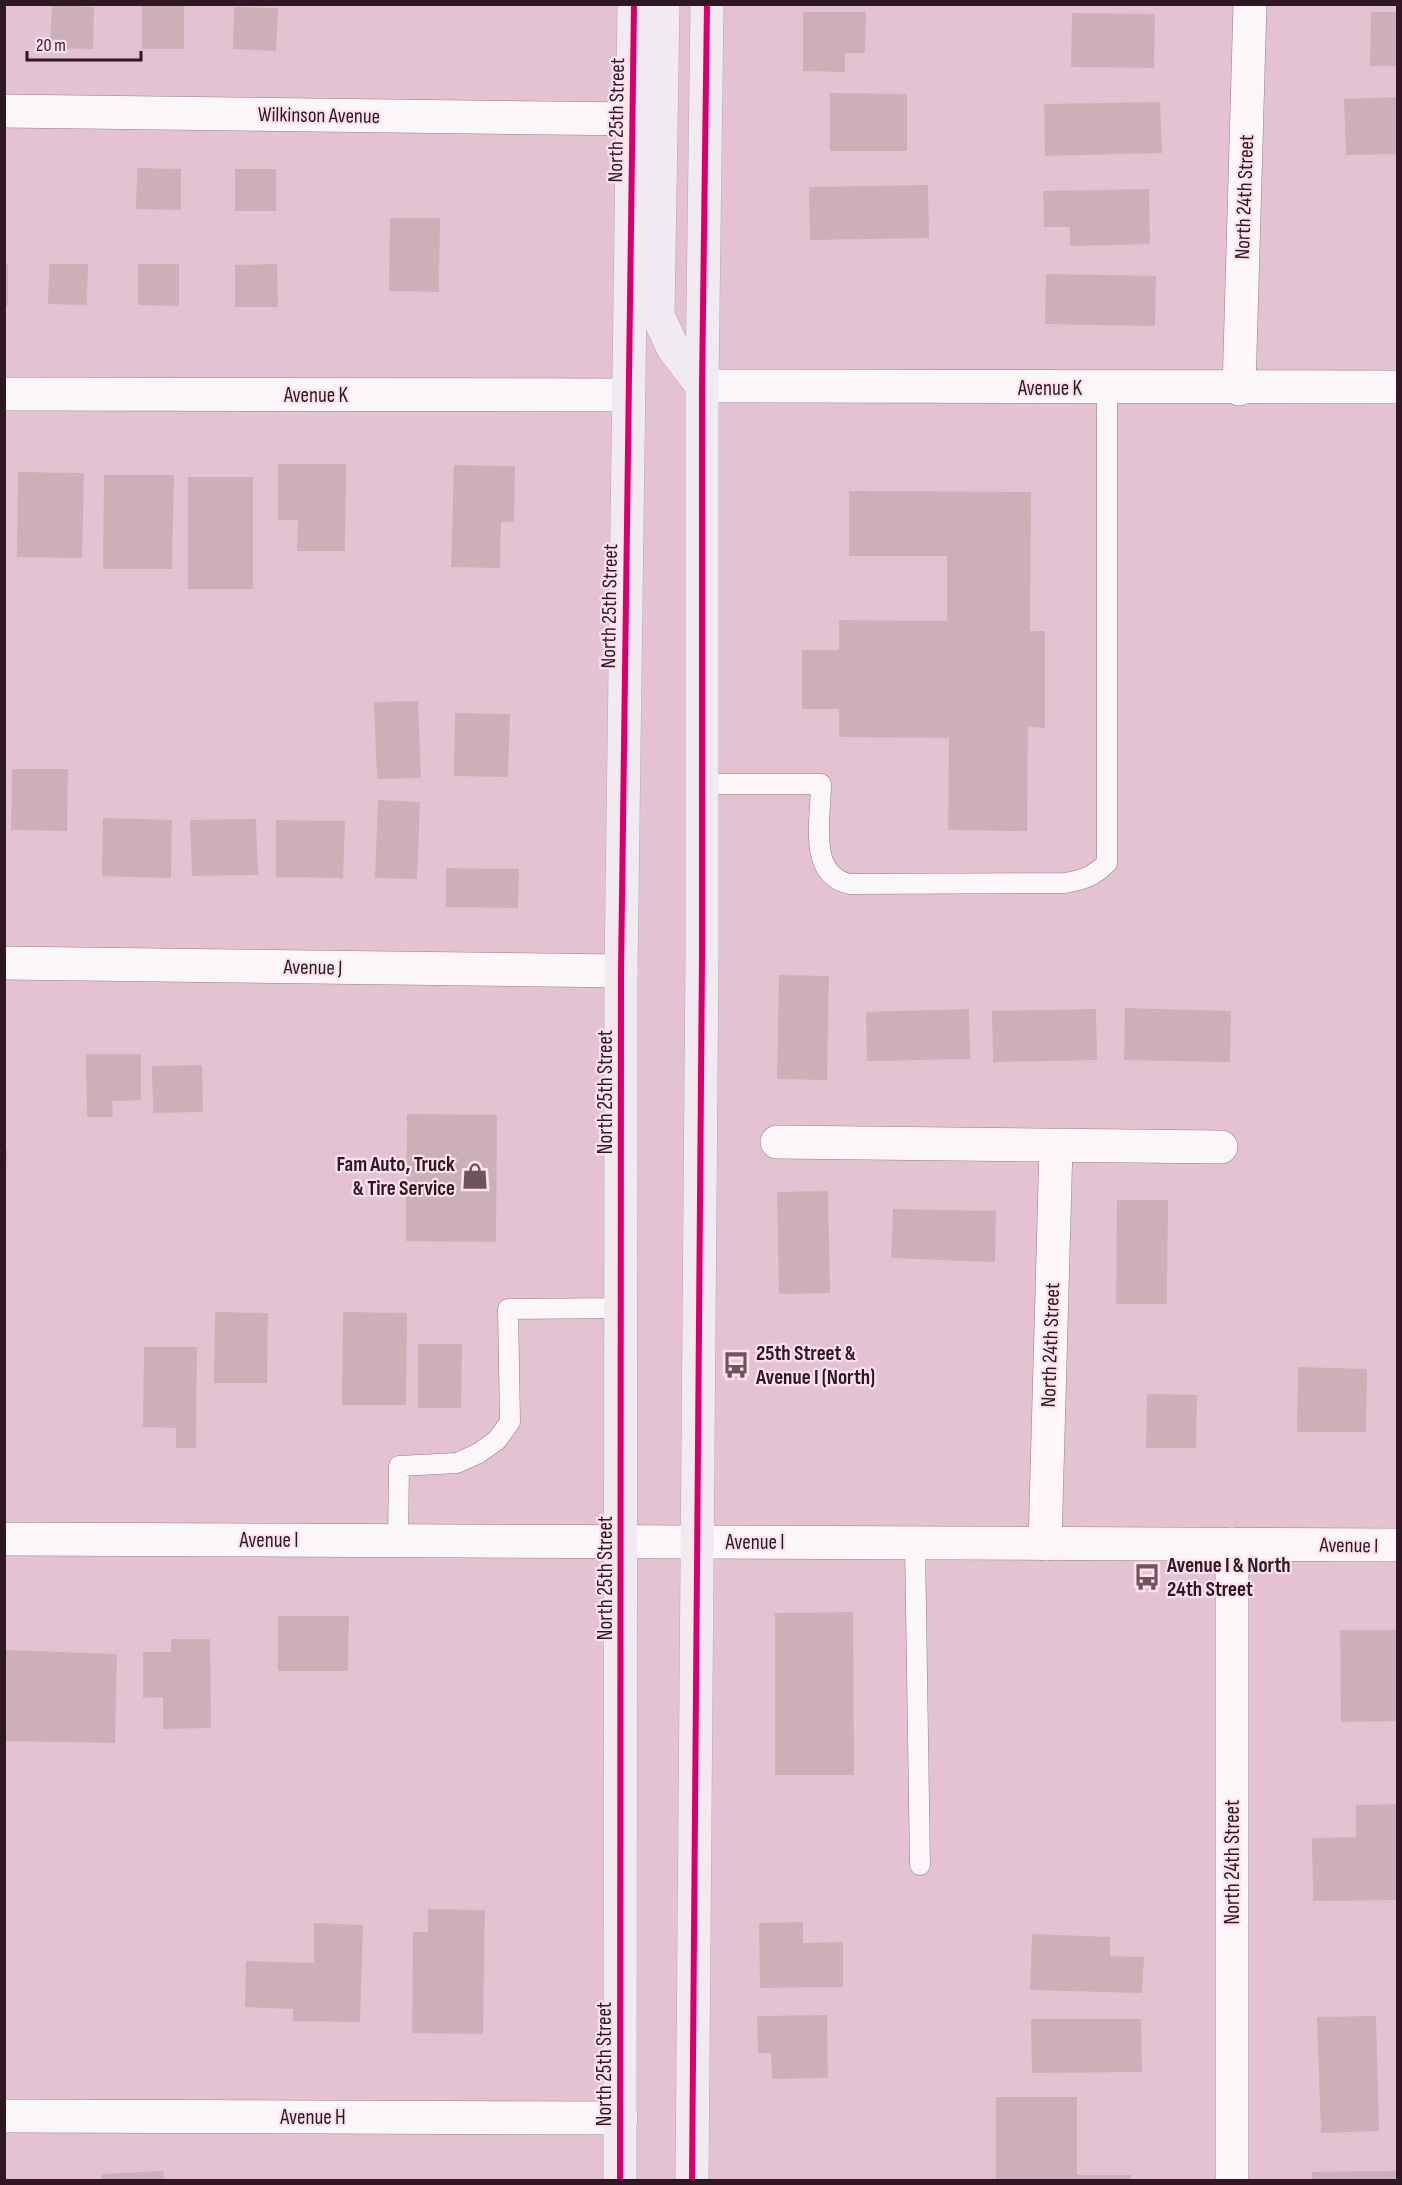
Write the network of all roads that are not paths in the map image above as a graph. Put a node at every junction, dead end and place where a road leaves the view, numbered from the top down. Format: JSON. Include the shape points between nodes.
{"nodes":[{"id":1,"x":634,"y":4,"type":"edge"},
{"id":2,"x":663,"y":4,"type":"edge"},
{"id":3,"x":707,"y":4,"type":"edge"},
{"id":4,"x":1250,"y":4,"type":"edge"},
{"id":5,"x":4,"y":111,"type":"edge"},
{"id":6,"x":634,"y":119,"type":"junction"},
{"id":7,"x":702,"y":386,"type":"junction"},
{"id":8,"x":1398,"y":387,"type":"edge"},
{"id":9,"x":1107,"y":388,"type":"junction"},
{"id":10,"x":1239,"y":389,"type":"junction"},
{"id":11,"x":4,"y":394,"type":"edge"},
{"id":12,"x":628,"y":395,"type":"junction"},
{"id":13,"x":702,"y":784,"type":"junction"},
{"id":14,"x":4,"y":963,"type":"edge"},
{"id":15,"x":621,"y":971,"type":"junction"},
{"id":16,"x":777,"y":1142,"type":"dead end"},
{"id":17,"x":1056,"y":1146,"type":"junction"},
{"id":18,"x":1221,"y":1148,"type":"dead end"},
{"id":19,"x":621,"y":1308,"type":"junction"},
{"id":20,"x":4,"y":1539,"type":"edge"},
{"id":21,"x":399,"y":1541,"type":"junction"},
{"id":22,"x":697,"y":1541,"type":"junction"},
{"id":23,"x":621,"y":1542,"type":"junction"},
{"id":24,"x":915,"y":1543,"type":"junction"},
{"id":25,"x":1045,"y":1544,"type":"junction"},
{"id":26,"x":1232,"y":1544,"type":"junction"},
{"id":27,"x":1398,"y":1545,"type":"edge"},
{"id":28,"x":920,"y":1865,"type":"dead end"},
{"id":29,"x":4,"y":2116,"type":"edge"},
{"id":30,"x":621,"y":2118,"type":"junction"},
{"id":31,"x":620,"y":2181,"type":"edge"},
{"id":32,"x":692,"y":2181,"type":"edge"},
{"id":33,"x":1232,"y":2181,"type":"edge"}],
"edges":[{"from":1,"to":6,"type":"main road","name":"North 25th Street"},
{"from":2,"to":7,"type":"main road","via":[[658,316],[673,348]]},
{"from":3,"to":7,"type":"main road"},
{"from":4,"to":10,"type":"street","name":"North 24th Street"},
{"from":5,"to":6,"type":"street","name":"Wilkinson Avenue"},
{"from":6,"to":12,"type":"main road","name":"North 25th Street"},
{"from":7,"to":9,"type":"street","name":"Avenue K"},
{"from":7,"to":13,"type":"main road"},
{"from":8,"to":10,"type":"street","name":"Avenue K"},
{"from":9,"to":10,"type":"street","name":"Avenue K"},
{"from":9,"to":13,"type":"lane","via":[[1107,862],[1097,873],[1065,883],[844,883],[828,873],[820,860],[821,784]]},
{"from":11,"to":12,"type":"street","name":"Avenue K"},
{"from":12,"to":15,"type":"main road","name":"North 25th Street"},
{"from":13,"to":22,"type":"main road"},
{"from":14,"to":15,"type":"street","name":"Avenue J"},
{"from":15,"to":19,"type":"main road","name":"North 25th Street"},
{"from":16,"to":17,"type":"street"},
{"from":17,"to":18,"type":"street"},
{"from":17,"to":25,"type":"street","name":"North 24th Street"},
{"from":19,"to":21,"type":"lane","via":[[508,1310],[510,1422],[497,1440],[457,1463],[399,1466]]},
{"from":19,"to":23,"type":"main road","name":"North 25th Street"},
{"from":20,"to":21,"type":"street","name":"Avenue I"},
{"from":21,"to":23,"type":"street","name":"Avenue I"},
{"from":22,"to":23,"type":"street","name":"Avenue I"},
{"from":22,"to":24,"type":"street","name":"Avenue I"},
{"from":22,"to":32,"type":"main road"},
{"from":23,"to":30,"type":"main road","name":"North 25th Street"},
{"from":24,"to":25,"type":"street","name":"Avenue I"},
{"from":24,"to":28,"type":"lane"},
{"from":25,"to":26,"type":"street","name":"Avenue I"},
{"from":26,"to":27,"type":"street","name":"Avenue I"},
{"from":26,"to":33,"type":"street","name":"North 24th Street"},
{"from":29,"to":30,"type":"street","name":"Avenue H"},
{"from":30,"to":31,"type":"main road","name":"North 25th Street"}]}
